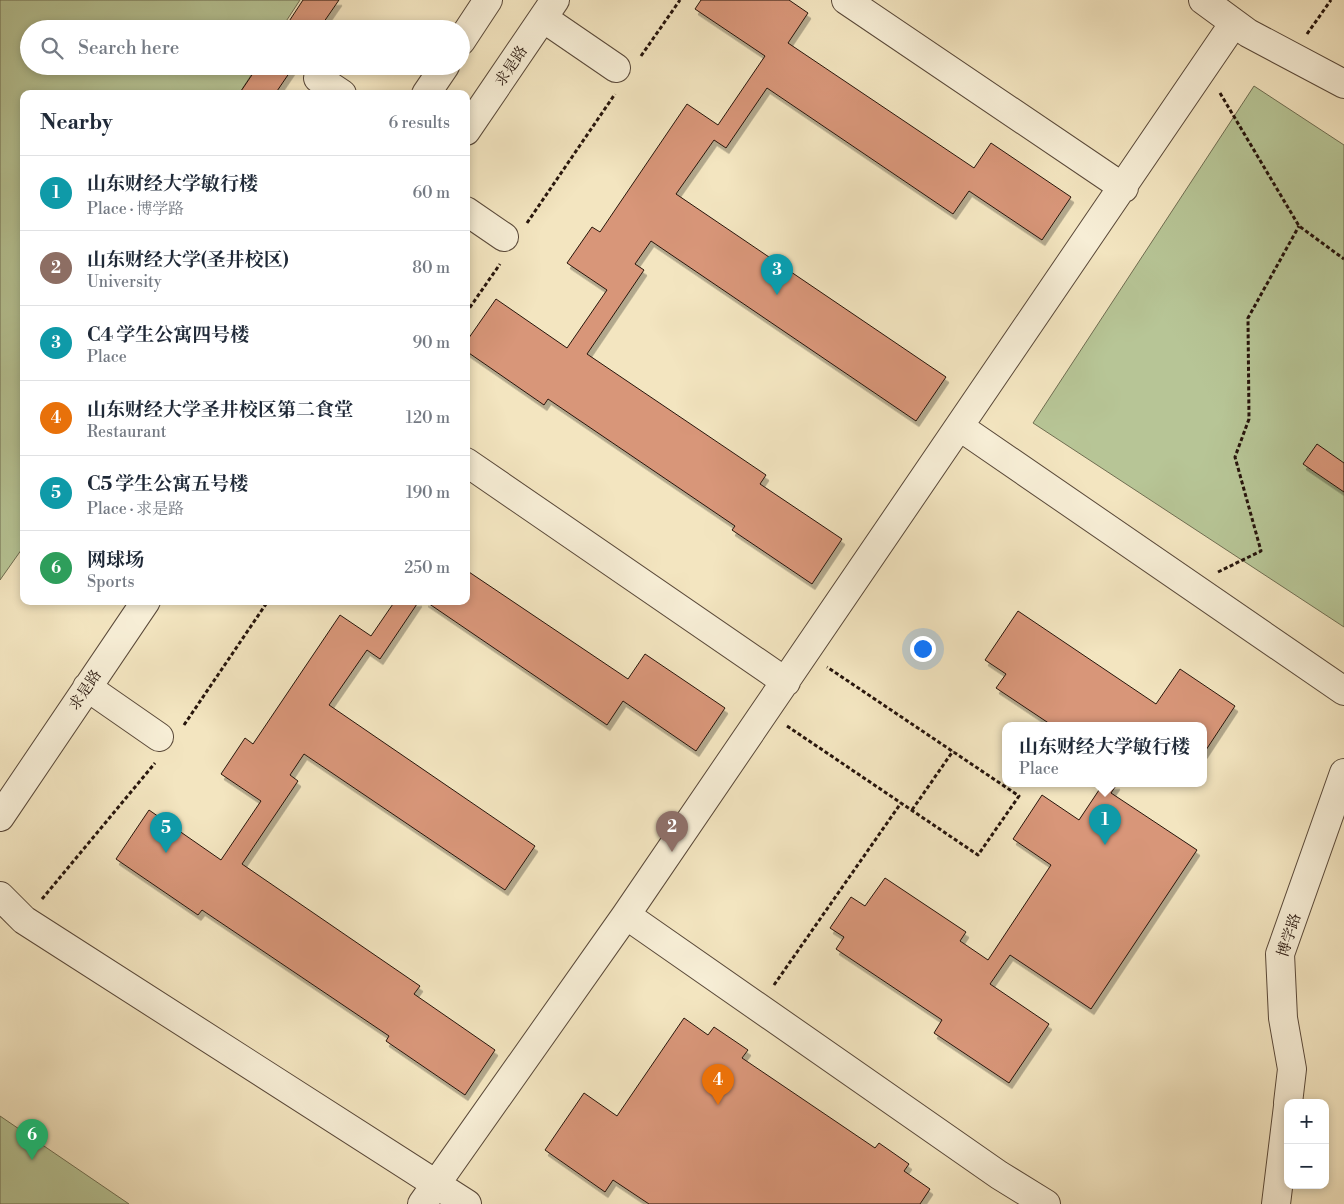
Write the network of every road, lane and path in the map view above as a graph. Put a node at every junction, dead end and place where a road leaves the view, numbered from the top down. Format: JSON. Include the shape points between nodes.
{"nodes":[{"id":1,"x":488,"y":0,"type":"edge"},
{"id":2,"x":680,"y":0,"type":"edge"},
{"id":3,"x":846,"y":0,"type":"edge"},
{"id":4,"x":1204,"y":0,"type":"edge"},
{"id":5,"x":1331,"y":0,"type":"edge"},
{"id":6,"x":549,"y":9,"type":"edge"},
{"id":7,"x":1234,"y":23,"type":"junction"},
{"id":8,"x":470,"y":27,"type":"edge"},
{"id":9,"x":1291,"y":56,"type":"junction"},
{"id":10,"x":1204,"y":67,"type":"junction"},
{"id":11,"x":624,"y":74,"type":"junction"},
{"id":12,"x":439,"y":75,"type":"edge"},
{"id":13,"x":318,"y":78,"type":"dead end"},
{"id":14,"x":1344,"y":84,"type":"edge"},
{"id":15,"x":336,"y":90,"type":"edge"},
{"id":16,"x":429,"y":90,"type":"edge"},
{"id":17,"x":470,"y":125,"type":"edge"},
{"id":18,"x":1124,"y":188,"type":"junction"},
{"id":19,"x":470,"y":214,"type":"edge"},
{"id":20,"x":1299,"y":226,"type":"junction"},
{"id":21,"x":510,"y":241,"type":"junction"},
{"id":22,"x":1344,"y":259,"type":"edge"},
{"id":23,"x":470,"y":306,"type":"edge"},
{"id":24,"x":960,"y":427,"type":"junction"},
{"id":25,"x":470,"y":465,"type":"edge"},
{"id":26,"x":1190,"y":585,"type":"junction"},
{"id":27,"x":143,"y":605,"type":"edge"},
{"id":28,"x":806,"y":652,"type":"junction"},
{"id":29,"x":786,"y":682,"type":"junction"},
{"id":30,"x":87,"y":687,"type":"junction"},
{"id":31,"x":1344,"y":691,"type":"edge"},
{"id":32,"x":766,"y":711,"type":"junction"},
{"id":33,"x":158,"y":737,"type":"dead end"},
{"id":34,"x":953,"y":752,"type":"junction"},
{"id":35,"x":1344,"y":773,"type":"edge"},
{"id":36,"x":1002,"y":785,"type":"edge"},
{"id":37,"x":1005,"y":787,"type":"edge"},
{"id":38,"x":901,"y":803,"type":"junction"},
{"id":39,"x":912,"y":810,"type":"junction"},
{"id":40,"x":0,"y":817,"type":"edge"},
{"id":41,"x":0,"y":896,"type":"edge"},
{"id":42,"x":626,"y":915,"type":"junction"},
{"id":43,"x":758,"y":1007,"type":"junction"},
{"id":44,"x":1289,"y":1099,"type":"edge"},
{"id":45,"x":1284,"y":1137,"type":"edge"},
{"id":46,"x":429,"y":1193,"type":"edge"},
{"id":47,"x":467,"y":1204,"type":"edge"},
{"id":48,"x":1046,"y":1204,"type":"edge"},
{"id":49,"x":1276,"y":1204,"type":"edge"}],
"edges":[{"from":1,"to":8,"type":"street"},
{"from":2,"to":11,"type":"path"},
{"from":3,"to":18,"type":"street"},
{"from":4,"to":7,"type":"street"},
{"from":5,"to":9,"type":"path"},
{"from":6,"to":11,"type":"street"},
{"from":6,"to":17,"type":"street","name":"求是路"},
{"from":7,"to":9,"type":"street"},
{"from":7,"to":10,"type":"street"},
{"from":9,"to":14,"type":"street"},
{"from":10,"to":18,"type":"street"},
{"from":10,"to":20,"type":"path"},
{"from":11,"to":21,"type":"path"},
{"from":12,"to":16,"type":"street"},
{"from":13,"to":15,"type":"street"},
{"from":18,"to":24,"type":"street"},
{"from":19,"to":21,"type":"street"},
{"from":20,"to":22,"type":"path"},
{"from":20,"to":26,"type":"path","via":[[1248,318],[1248,419],[1235,457],[1261,551]]},
{"from":21,"to":23,"type":"path"},
{"from":24,"to":26,"type":"street"},
{"from":24,"to":28,"type":"street"},
{"from":25,"to":29,"type":"street"},
{"from":26,"to":31,"type":"street"},
{"from":27,"to":30,"type":"street","name":"求是路"},
{"from":28,"to":29,"type":"street"},
{"from":28,"to":34,"type":"path"},
{"from":29,"to":32,"type":"street"},
{"from":30,"to":33,"type":"street"},
{"from":30,"to":40,"type":"street","name":"求是路"},
{"from":32,"to":38,"type":"path"},
{"from":32,"to":42,"type":"street"},
{"from":34,"to":36,"type":"path"},
{"from":34,"to":39,"type":"path"},
{"from":35,"to":44,"type":"street","name":"博学路","via":[[1280,954],[1283,1018],[1292,1069]]},
{"from":37,"to":39,"type":"path","via":[[1018,796],[978,856]]},
{"from":38,"to":39,"type":"path"},
{"from":38,"to":43,"type":"path"},
{"from":41,"to":46,"type":"street","via":[[24,920]]},
{"from":42,"to":43,"type":"street"},
{"from":42,"to":46,"type":"street"},
{"from":43,"to":48,"type":"street"},
{"from":45,"to":49,"type":"street","name":"博学路"},
{"from":46,"to":47,"type":"street"}]}
